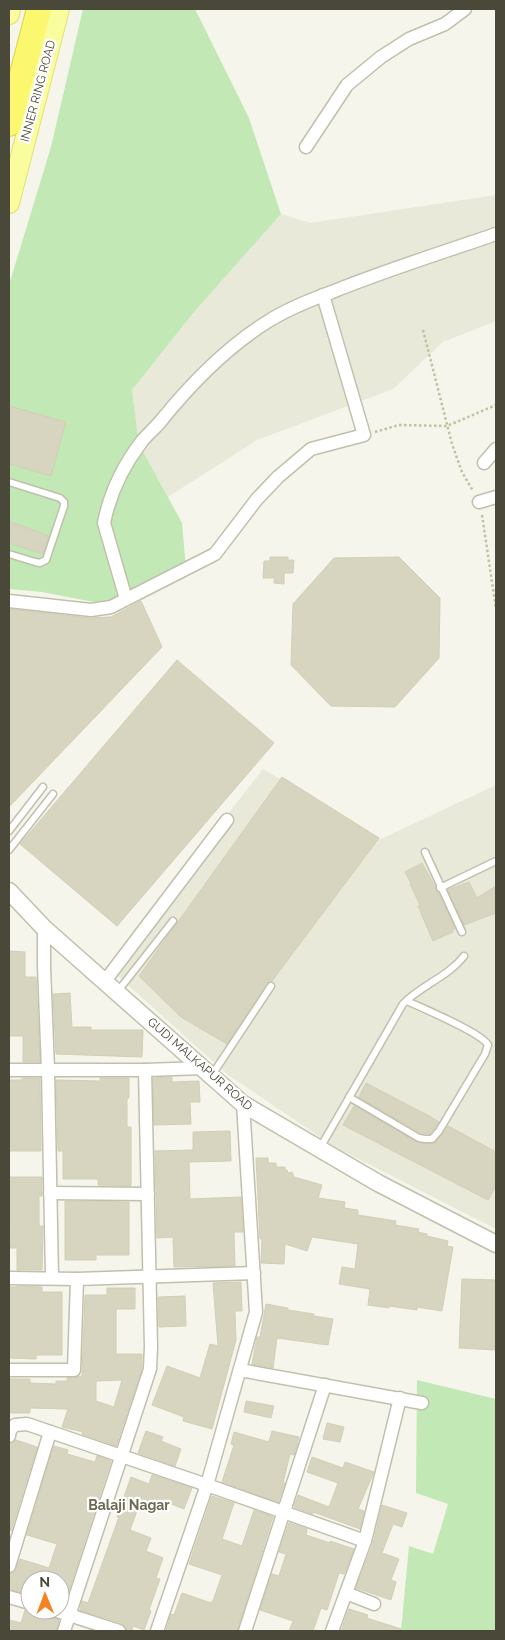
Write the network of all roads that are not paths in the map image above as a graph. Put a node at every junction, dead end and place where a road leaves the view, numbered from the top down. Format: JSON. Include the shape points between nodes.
{"nodes":[{"id":1,"x":10,"y":9,"type":"edge"},
{"id":2,"x":22,"y":9,"type":"edge"},
{"id":3,"x":39,"y":9,"type":"edge"},
{"id":4,"x":59,"y":9,"type":"edge"},
{"id":5,"x":466,"y":9,"type":"edge"},
{"id":6,"x":9,"y":14,"type":"edge"},
{"id":7,"x":9,"y":60,"type":"edge"},
{"id":8,"x":9,"y":124,"type":"edge"},
{"id":9,"x":306,"y":146,"type":"dead end"},
{"id":10,"x":14,"y":160,"type":"edge"},
{"id":11,"x":9,"y":203,"type":"edge"},
{"id":12,"x":496,"y":234,"type":"edge"},
{"id":13,"x":323,"y":295,"type":"junction"},
{"id":14,"x":496,"y":449,"type":"edge"},
{"id":15,"x":484,"y":463,"type":"dead end"},
{"id":16,"x":9,"y":482,"type":"edge"},
{"id":17,"x":496,"y":497,"type":"edge"},
{"id":18,"x":479,"y":502,"type":"road end"},
{"id":19,"x":9,"y":554,"type":"edge"},
{"id":20,"x":126,"y":599,"type":"junction"},
{"id":21,"x":9,"y":601,"type":"edge"},
{"id":22,"x":43,"y":787,"type":"dead end"},
{"id":23,"x":53,"y":794,"type":"dead end"},
{"id":24,"x":227,"y":820,"type":"dead end"},
{"id":25,"x":9,"y":832,"type":"edge"},
{"id":26,"x":9,"y":850,"type":"edge"},
{"id":27,"x":425,"y":852,"type":"dead end"},
{"id":28,"x":496,"y":860,"type":"edge"},
{"id":29,"x":440,"y":888,"type":"junction"},
{"id":30,"x":10,"y":895,"type":"edge"},
{"id":31,"x":172,"y":921,"type":"dead end"},
{"id":32,"x":44,"y":928,"type":"junction"},
{"id":33,"x":462,"y":932,"type":"dead end"},
{"id":34,"x":464,"y":956,"type":"dead end"},
{"id":35,"x":271,"y":986,"type":"dead end"},
{"id":36,"x":111,"y":987,"type":"junction"},
{"id":37,"x":407,"y":1001,"type":"junction"},
{"id":38,"x":9,"y":1070,"type":"edge"},
{"id":39,"x":48,"y":1070,"type":"junction"},
{"id":40,"x":145,"y":1070,"type":"junction"},
{"id":41,"x":207,"y":1072,"type":"junction"},
{"id":42,"x":348,"y":1097,"type":"junction"},
{"id":43,"x":243,"y":1104,"type":"junction"},
{"id":44,"x":320,"y":1149,"type":"junction"},
{"id":45,"x":50,"y":1193,"type":"junction"},
{"id":46,"x":148,"y":1194,"type":"junction"},
{"id":47,"x":496,"y":1244,"type":"edge"},
{"id":48,"x":254,"y":1273,"type":"junction"},
{"id":49,"x":149,"y":1276,"type":"junction"},
{"id":50,"x":9,"y":1278,"type":"edge"},
{"id":51,"x":52,"y":1278,"type":"junction"},
{"id":52,"x":77,"y":1279,"type":"junction"},
{"id":53,"x":9,"y":1370,"type":"edge"},
{"id":54,"x":240,"y":1370,"type":"junction"},
{"id":55,"x":325,"y":1385,"type":"junction"},
{"id":56,"x":400,"y":1398,"type":"junction"},
{"id":57,"x":422,"y":1403,"type":"dead end"},
{"id":58,"x":50,"y":1432,"type":"junction"},
{"id":59,"x":9,"y":1436,"type":"edge"},
{"id":60,"x":122,"y":1456,"type":"junction"},
{"id":61,"x":207,"y":1485,"type":"junction"},
{"id":62,"x":284,"y":1513,"type":"junction"},
{"id":63,"x":365,"y":1540,"type":"junction"},
{"id":64,"x":9,"y":1566,"type":"edge"},
{"id":65,"x":346,"y":1594,"type":"junction"},
{"id":66,"x":374,"y":1604,"type":"dead end"},
{"id":67,"x":70,"y":1615,"type":"joint"},
{"id":68,"x":118,"y":1631,"type":"edge"},
{"id":69,"x":157,"y":1631,"type":"edge"},
{"id":70,"x":245,"y":1631,"type":"edge"},
{"id":71,"x":332,"y":1631,"type":"edge"}],
"edges":[{"from":1,"to":6,"type":"main road"},
{"from":2,"to":7,"type":"highway"},
{"from":3,"to":8,"type":"highway"},
{"from":4,"to":10,"type":"main road","name":"INNER RING ROAD"},
{"from":5,"to":9,"type":"street","via":[[445,24],[409,39],[347,85]]},
{"from":10,"to":11,"type":"main road","name":"INNER RING ROAD"},
{"from":12,"to":13,"type":"street"},
{"from":13,"to":20,"type":"street","via":[[268,321],[242,338],[182,395],[127,461],[104,523]]},
{"from":13,"to":20,"type":"street","via":[[364,434],[310,449],[257,499],[215,554]]},
{"from":14,"to":15,"type":"street"},
{"from":16,"to":19,"type":"lane","via":[[64,502],[46,560],[40,563]]},
{"from":17,"to":18,"type":"street"},
{"from":20,"to":21,"type":"street","via":[[91,610]]},
{"from":22,"to":25,"type":"lane"},
{"from":23,"to":26,"type":"lane"},
{"from":24,"to":36,"type":"street"},
{"from":27,"to":29,"type":"lane"},
{"from":28,"to":29,"type":"lane"},
{"from":29,"to":33,"type":"lane"},
{"from":30,"to":32,"type":"street","name":"GUDI MALKAPUR ROAD"},
{"from":31,"to":36,"type":"lane"},
{"from":32,"to":36,"type":"street","name":"GUDI MALKAPUR ROAD"},
{"from":32,"to":39,"type":"street"},
{"from":34,"to":37,"type":"lane"},
{"from":35,"to":41,"type":"lane"},
{"from":36,"to":41,"type":"street","name":"GUDI MALKAPUR ROAD"},
{"from":37,"to":42,"type":"lane"},
{"from":37,"to":42,"type":"lane","via":[[484,1039],[488,1045],[486,1054],[439,1131],[432,1139],[419,1138]]},
{"from":38,"to":39,"type":"street"},
{"from":39,"to":40,"type":"street"},
{"from":39,"to":45,"type":"street"},
{"from":40,"to":41,"type":"street"},
{"from":40,"to":46,"type":"street"},
{"from":41,"to":43,"type":"street","name":"GUDI MALKAPUR ROAD"},
{"from":42,"to":44,"type":"lane"},
{"from":43,"to":44,"type":"street","name":"GUDI MALKAPUR ROAD"},
{"from":43,"to":48,"type":"street"},
{"from":44,"to":47,"type":"street","name":"GUDI MALKAPUR ROAD"},
{"from":45,"to":46,"type":"street"},
{"from":45,"to":51,"type":"street"},
{"from":46,"to":49,"type":"street"},
{"from":48,"to":49,"type":"street"},
{"from":48,"to":54,"type":"street","via":[[256,1312]]},
{"from":49,"to":52,"type":"street"},
{"from":49,"to":60,"type":"street","via":[[150,1369]]},
{"from":50,"to":51,"type":"street"},
{"from":51,"to":52,"type":"street"},
{"from":52,"to":53,"type":"street","via":[[74,1370]]},
{"from":54,"to":55,"type":"street"},
{"from":54,"to":61,"type":"street"},
{"from":55,"to":56,"type":"street"},
{"from":55,"to":62,"type":"street"},
{"from":56,"to":57,"type":"street"},
{"from":56,"to":63,"type":"street"},
{"from":58,"to":59,"type":"street","via":[[27,1424],[16,1425]]},
{"from":58,"to":60,"type":"street"},
{"from":58,"to":64,"type":"street"},
{"from":60,"to":61,"type":"street"},
{"from":60,"to":67,"type":"street"},
{"from":61,"to":62,"type":"street"},
{"from":61,"to":69,"type":"street"},
{"from":62,"to":63,"type":"street"},
{"from":62,"to":70,"type":"street"},
{"from":63,"to":65,"type":"street"},
{"from":65,"to":66,"type":"street"},
{"from":65,"to":71,"type":"street"},
{"from":67,"to":68,"type":"street"}]}
